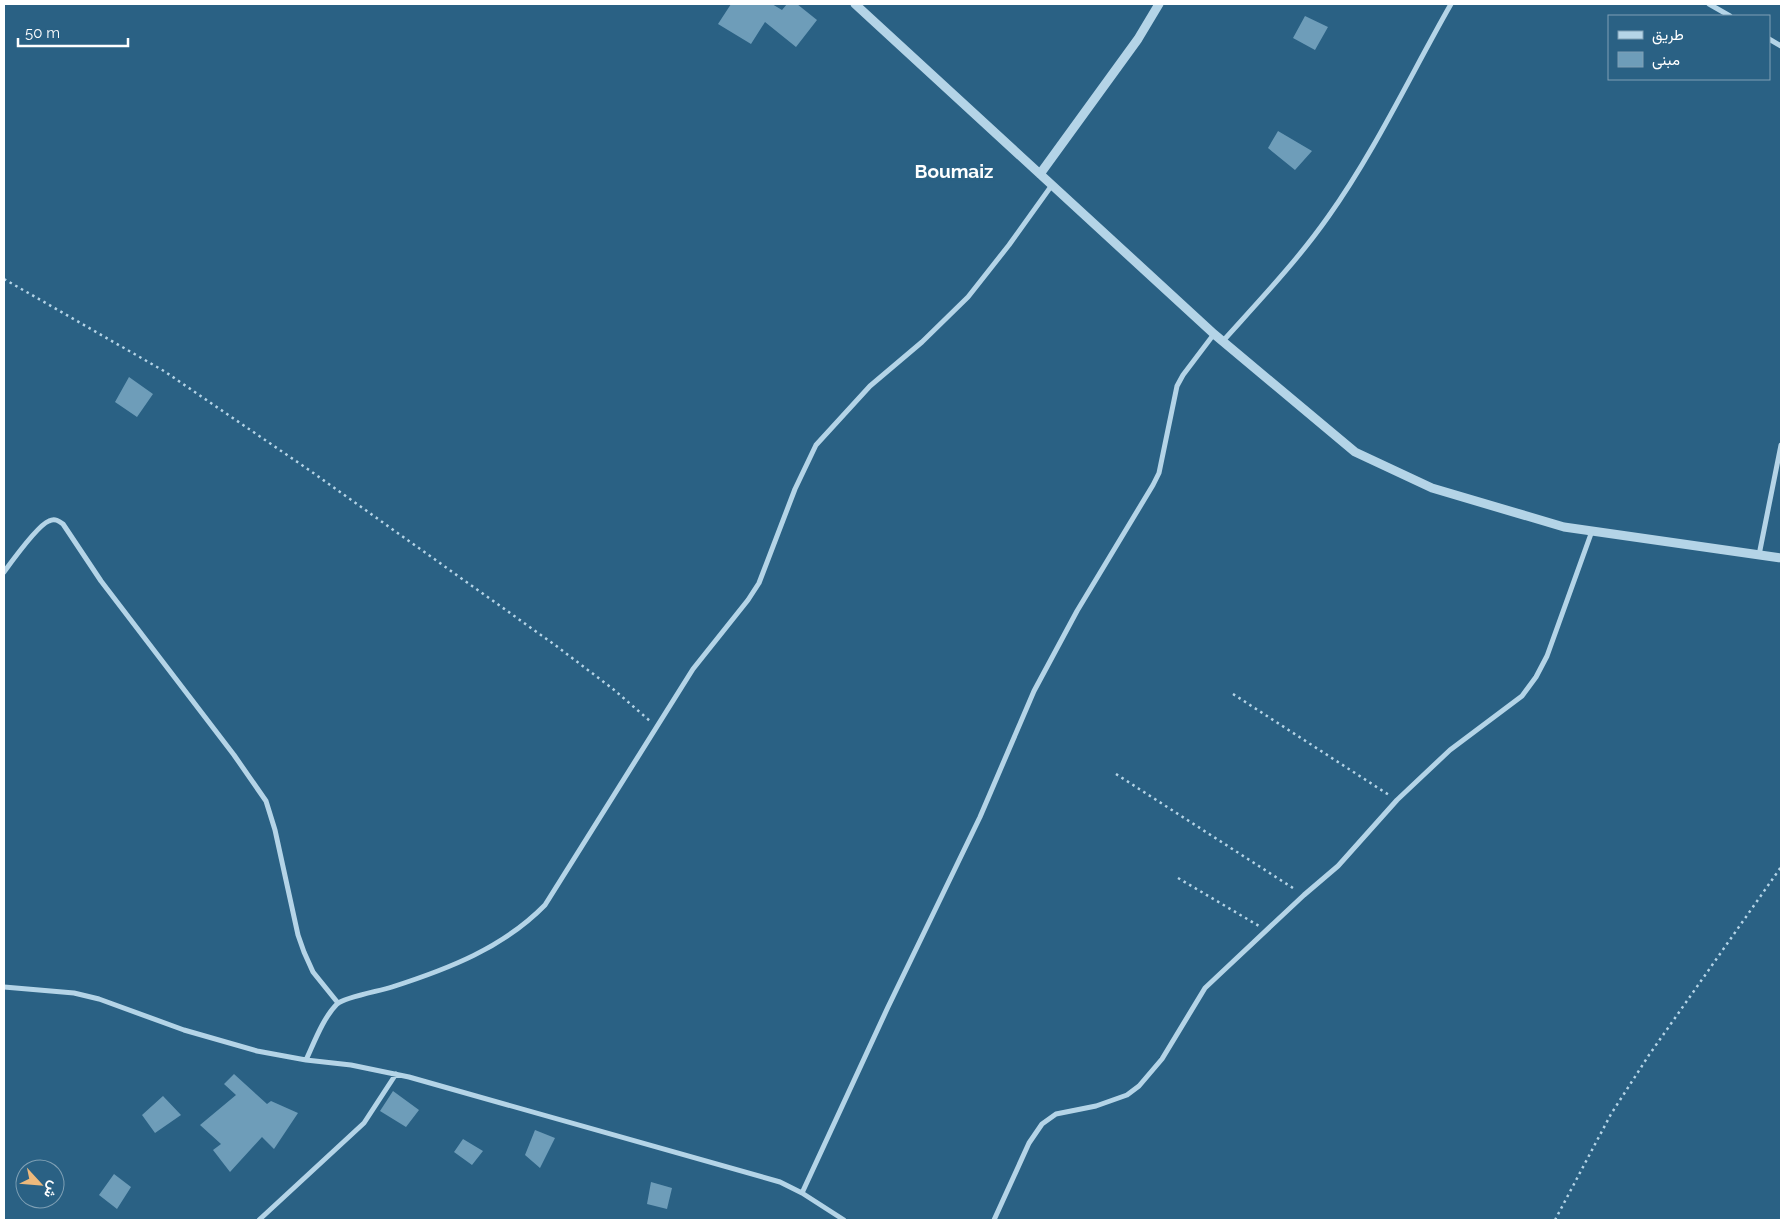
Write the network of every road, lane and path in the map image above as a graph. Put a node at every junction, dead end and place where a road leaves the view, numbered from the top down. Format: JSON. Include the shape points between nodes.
{"nodes":[{"id":1,"x":855,"y":4,"type":"edge"},
{"id":2,"x":1159,"y":4,"type":"edge"},
{"id":3,"x":1451,"y":4,"type":"edge"},
{"id":4,"x":1709,"y":4,"type":"edge"},
{"id":5,"x":1728,"y":15,"type":"edge"},
{"id":6,"x":1770,"y":40,"type":"edge"},
{"id":7,"x":1781,"y":46,"type":"edge"},
{"id":8,"x":1040,"y":174,"type":"junction"},
{"id":9,"x":1052,"y":185,"type":"junction"},
{"id":10,"x":4,"y":278,"type":"edge"},
{"id":11,"x":1214,"y":334,"type":"junction"},
{"id":12,"x":1223,"y":341,"type":"junction"},
{"id":13,"x":1781,"y":445,"type":"edge"},
{"id":14,"x":1592,"y":532,"type":"junction"},
{"id":15,"x":1760,"y":554,"type":"junction"},
{"id":16,"x":1781,"y":558,"type":"edge"},
{"id":17,"x":4,"y":572,"type":"edge"},
{"id":18,"x":1233,"y":694,"type":"dead end"},
{"id":19,"x":657,"y":727,"type":"junction"},
{"id":20,"x":1116,"y":774,"type":"dead end"},
{"id":21,"x":1397,"y":800,"type":"junction"},
{"id":22,"x":1781,"y":867,"type":"edge"},
{"id":23,"x":1178,"y":878,"type":"dead end"},
{"id":24,"x":1304,"y":895,"type":"junction"},
{"id":25,"x":1267,"y":931,"type":"junction"},
{"id":26,"x":4,"y":988,"type":"edge"},
{"id":27,"x":338,"y":1003,"type":"junction"},
{"id":28,"x":306,"y":1060,"type":"junction"},
{"id":29,"x":396,"y":1074,"type":"junction"},
{"id":30,"x":802,"y":1193,"type":"junction"},
{"id":31,"x":259,"y":1220,"type":"edge"},
{"id":32,"x":844,"y":1220,"type":"edge"},
{"id":33,"x":994,"y":1220,"type":"edge"},
{"id":34,"x":1555,"y":1220,"type":"edge"}],
"edges":[{"from":1,"to":8,"type":"street"},
{"from":2,"to":8,"type":"street","via":[[1138,39]]},
{"from":3,"to":12,"type":"street","via":[[1329,216],[1288,269]]},
{"from":4,"to":5,"type":"street"},
{"from":6,"to":7,"type":"street"},
{"from":8,"to":9,"type":"street"},
{"from":9,"to":11,"type":"street"},
{"from":9,"to":19,"type":"street","via":[[968,297],[870,386],[816,445],[758,583],[693,669]]},
{"from":10,"to":19,"type":"path","via":[[164,371],[312,472],[555,645]]},
{"from":11,"to":12,"type":"street"},
{"from":11,"to":30,"type":"street","via":[[1177,386],[1159,473],[1077,610],[1034,691],[980,816]]},
{"from":12,"to":14,"type":"street","via":[[1355,452],[1432,488]]},
{"from":13,"to":15,"type":"street"},
{"from":14,"to":15,"type":"street"},
{"from":14,"to":21,"type":"street","via":[[1550,648],[1536,677],[1522,696],[1450,750]]},
{"from":15,"to":16,"type":"street"},
{"from":17,"to":27,"type":"street","via":[[48,521],[56,520],[63,524],[101,581],[266,801],[304,952],[313,972]]},
{"from":18,"to":21,"type":"path"},
{"from":19,"to":27,"type":"street","via":[[545,905],[528,922],[485,951],[406,982]]},
{"from":20,"to":24,"type":"path"},
{"from":21,"to":24,"type":"street","via":[[1359,846]]},
{"from":22,"to":34,"type":"path","via":[[1644,1062],[1607,1122]]},
{"from":23,"to":25,"type":"path"},
{"from":24,"to":25,"type":"street"},
{"from":25,"to":33,"type":"street","via":[[1205,988],[1162,1059],[1139,1086],[1127,1095],[1096,1106],[1056,1114],[1042,1124],[1029,1143]]},
{"from":26,"to":28,"type":"street","via":[[74,993],[220,1042]]},
{"from":27,"to":28,"type":"street"},
{"from":28,"to":29,"type":"street"},
{"from":29,"to":30,"type":"street","via":[[714,1162],[780,1182]]},
{"from":29,"to":31,"type":"street","via":[[364,1122]]},
{"from":30,"to":32,"type":"street"}]}
